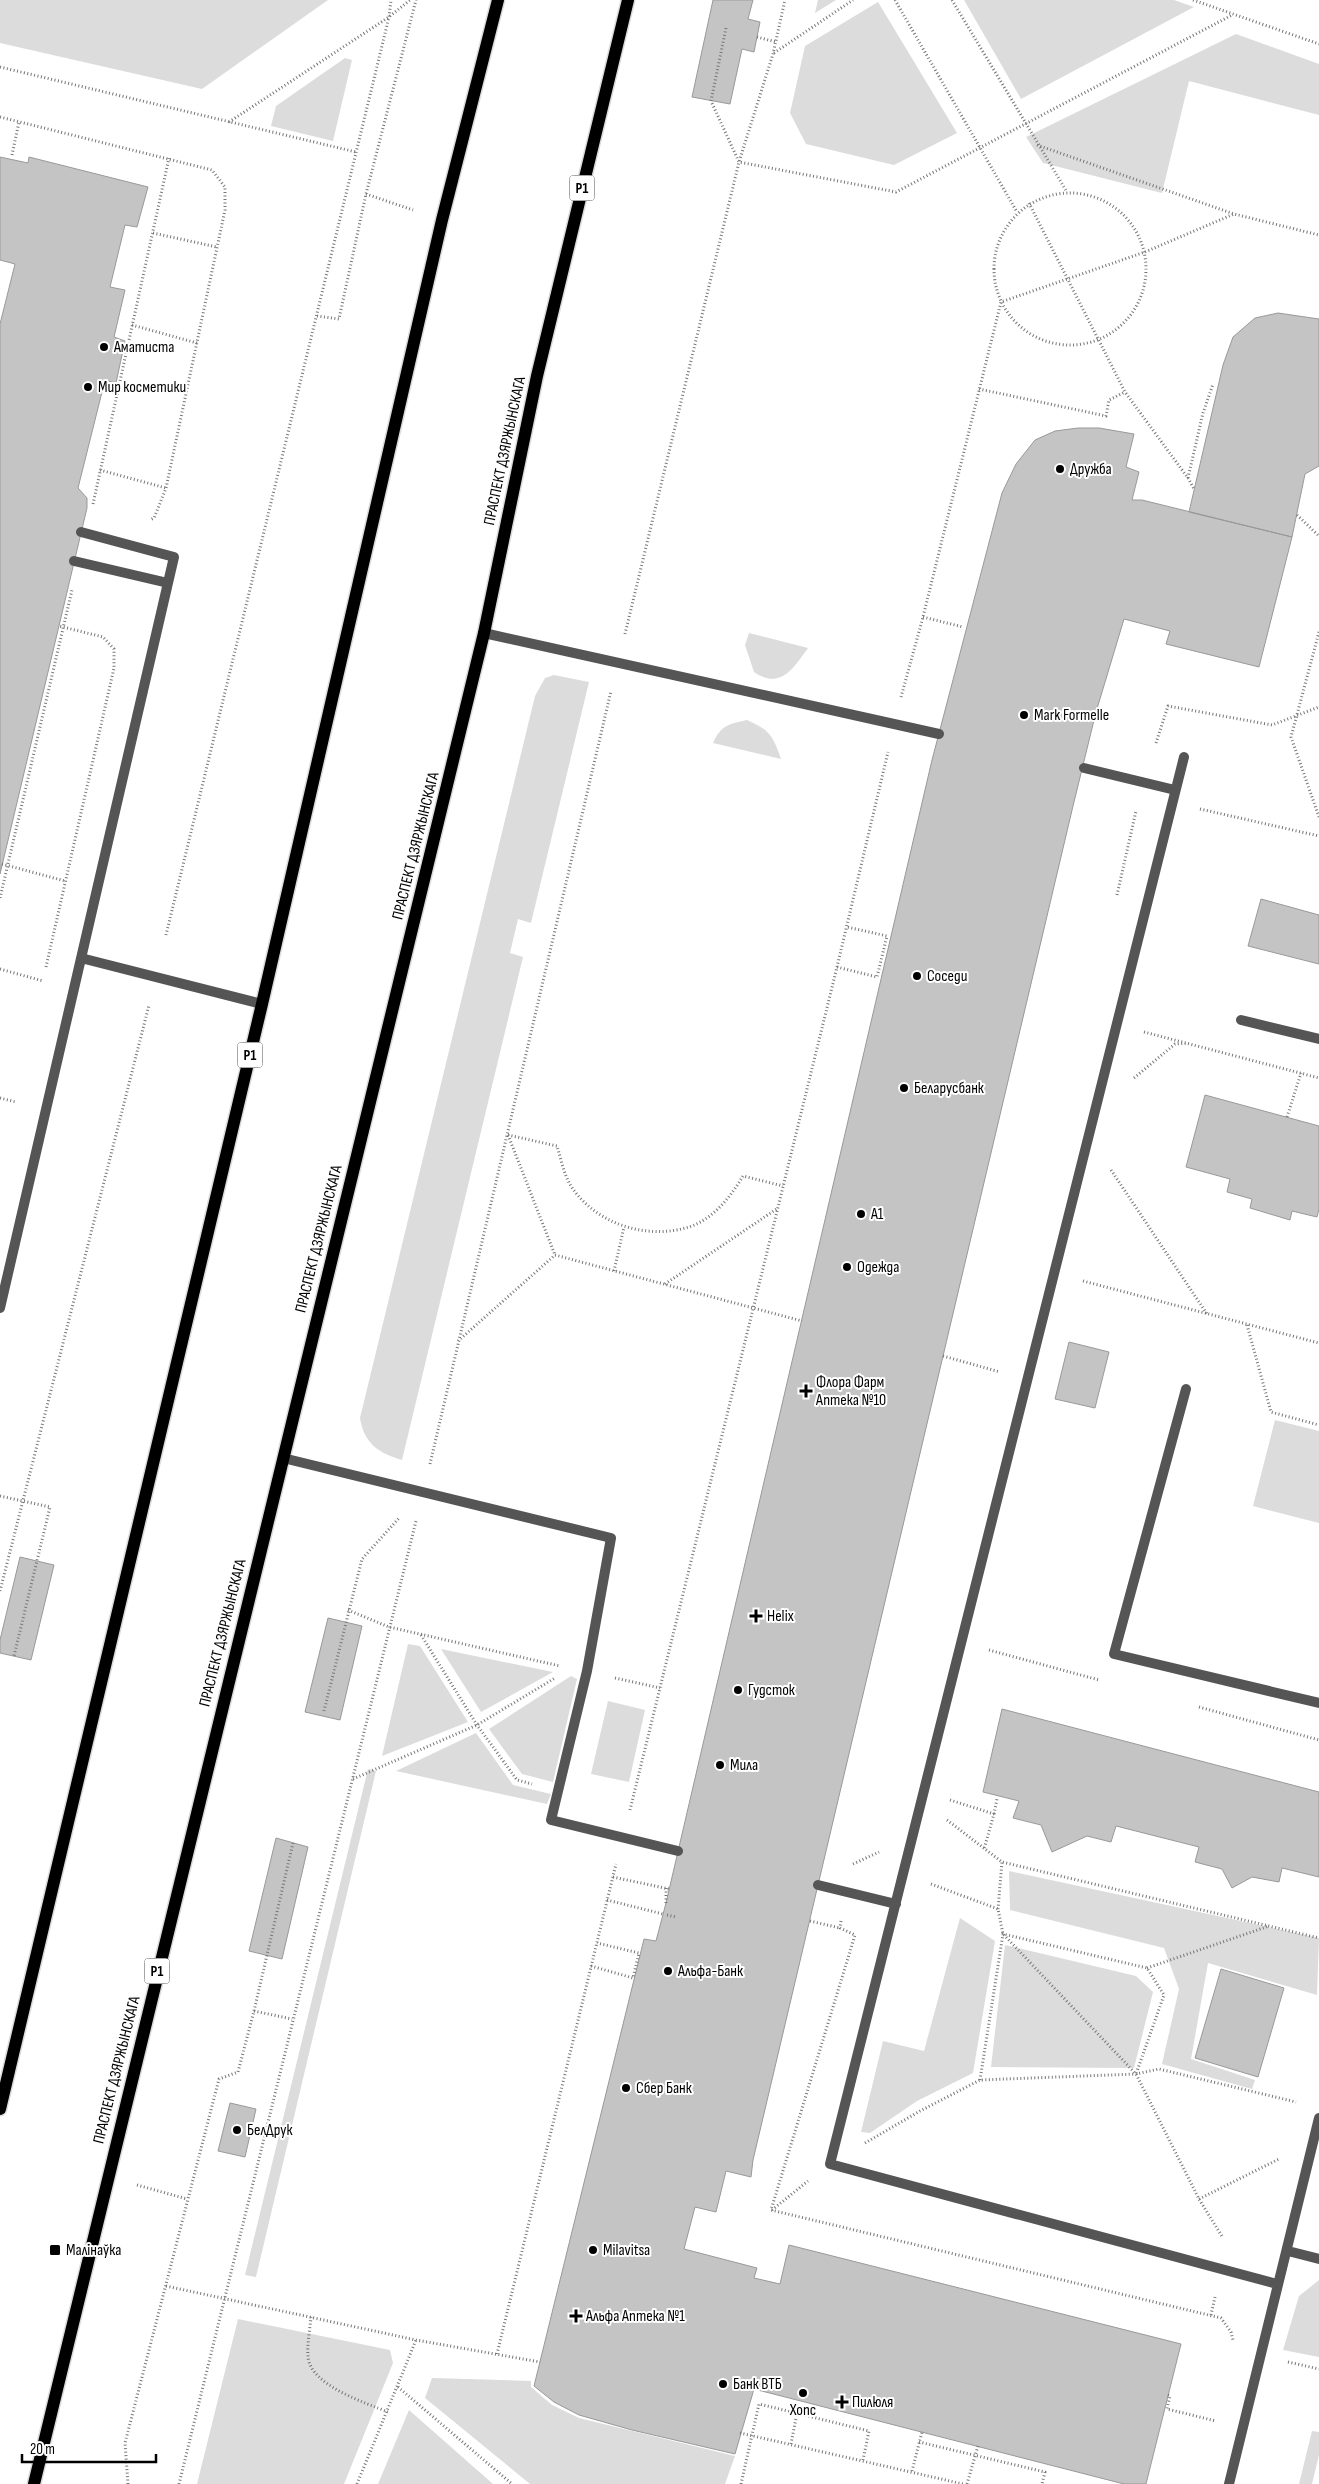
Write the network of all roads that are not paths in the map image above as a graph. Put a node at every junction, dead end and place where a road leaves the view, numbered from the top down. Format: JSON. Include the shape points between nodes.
{"nodes":[{"id":1,"x":498,"y":0,"type":"edge"},
{"id":2,"x":628,"y":0,"type":"edge"},
{"id":3,"x":81,"y":532,"type":"dead end"},
{"id":4,"x":74,"y":560,"type":"dead end"},
{"id":5,"x":168,"y":583,"type":"junction"},
{"id":6,"x":484,"y":633,"type":"junction"},
{"id":7,"x":939,"y":734,"type":"dead end"},
{"id":8,"x":1184,"y":757,"type":"dead end"},
{"id":9,"x":1084,"y":768,"type":"dead end"},
{"id":10,"x":1176,"y":790,"type":"junction"},
{"id":11,"x":81,"y":958,"type":"junction"},
{"id":12,"x":262,"y":1004,"type":"junction"},
{"id":13,"x":1241,"y":1020,"type":"dead end"},
{"id":14,"x":1319,"y":1039,"type":"edge"},
{"id":15,"x":0,"y":1308,"type":"edge"},
{"id":16,"x":1186,"y":1389,"type":"dead end"},
{"id":17,"x":283,"y":1458,"type":"junction"},
{"id":18,"x":1319,"y":1703,"type":"edge"},
{"id":19,"x":678,"y":1851,"type":"dead end"},
{"id":20,"x":818,"y":1885,"type":"dead end"},
{"id":21,"x":896,"y":1904,"type":"junction"},
{"id":22,"x":0,"y":2109,"type":"edge"},
{"id":23,"x":1319,"y":2118,"type":"edge"},
{"id":24,"x":1288,"y":2251,"type":"junction"},
{"id":25,"x":1319,"y":2259,"type":"edge"},
{"id":26,"x":1277,"y":2284,"type":"junction"},
{"id":27,"x":34,"y":2484,"type":"edge"},
{"id":28,"x":1229,"y":2484,"type":"edge"}],
"edges":[{"from":1,"to":12,"type":"main road","number":"Р1","via":[[442,220]]},
{"from":2,"to":6,"type":"main road","name":"ПРАСПЕКТ ДЗЯРЖЫНСКАГА","number":"Р1","via":[[537,376]]},
{"from":3,"to":5,"type":"lane","via":[[174,557]]},
{"from":4,"to":5,"type":"lane"},
{"from":5,"to":11,"type":"lane"},
{"from":6,"to":7,"type":"lane"},
{"from":6,"to":17,"type":"main road","name":"ПРАСПЕКТ ДЗЯРЖЫНСКАГА","number":"Р1"},
{"from":8,"to":10,"type":"lane"},
{"from":9,"to":10,"type":"lane"},
{"from":10,"to":21,"type":"lane"},
{"from":11,"to":12,"type":"lane"},
{"from":11,"to":15,"type":"lane"},
{"from":12,"to":22,"type":"main road","number":"Р1"},
{"from":13,"to":14,"type":"lane"},
{"from":16,"to":18,"type":"lane","via":[[1114,1654]]},
{"from":17,"to":19,"type":"lane","via":[[610,1538],[587,1671],[550,1820]]},
{"from":17,"to":27,"type":"main road","name":"ПРАСПЕКТ ДЗЯРЖЫНСКАГА","number":"Р1"},
{"from":20,"to":21,"type":"lane"},
{"from":21,"to":26,"type":"lane","via":[[830,2164]]},
{"from":23,"to":24,"type":"lane"},
{"from":24,"to":25,"type":"lane"},
{"from":24,"to":26,"type":"lane"},
{"from":26,"to":28,"type":"lane"}]}
